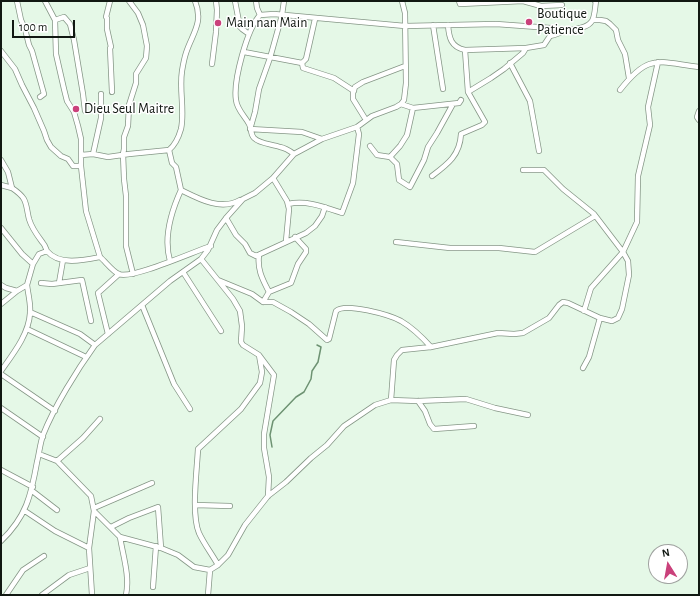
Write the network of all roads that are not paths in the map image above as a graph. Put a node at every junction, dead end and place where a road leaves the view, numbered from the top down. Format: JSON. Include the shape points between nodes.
{"nodes":[{"id":1,"x":17,"y":1,"type":"edge"},
{"id":2,"x":45,"y":1,"type":"edge"},
{"id":3,"x":110,"y":1,"type":"edge"},
{"id":4,"x":129,"y":1,"type":"edge"},
{"id":5,"x":196,"y":1,"type":"edge"},
{"id":6,"x":216,"y":1,"type":"edge"},
{"id":7,"x":235,"y":1,"type":"edge"},
{"id":8,"x":256,"y":1,"type":"edge"},
{"id":9,"x":284,"y":1,"type":"edge"},
{"id":10,"x":402,"y":1,"type":"edge"},
{"id":11,"x":459,"y":1,"type":"edge"},
{"id":12,"x":595,"y":1,"type":"edge"},
{"id":13,"x":486,"y":2,"type":"edge"},
{"id":14,"x":562,"y":5,"type":"dead end"},
{"id":15,"x":260,"y":15,"type":"junction"},
{"id":16,"x":282,"y":15,"type":"junction"},
{"id":17,"x":315,"y":18,"type":"junction"},
{"id":18,"x":55,"y":20,"type":"junction"},
{"id":19,"x":592,"y":20,"type":"junction"},
{"id":20,"x":433,"y":25,"type":"junction"},
{"id":21,"x":448,"y":25,"type":"junction"},
{"id":22,"x":405,"y":26,"type":"junction"},
{"id":23,"x":551,"y":28,"type":"dead end"},
{"id":24,"x":250,"y":34,"type":"junction"},
{"id":25,"x":526,"y":48,"type":"junction"},
{"id":26,"x":465,"y":50,"type":"junction"},
{"id":27,"x":1,"y":51,"type":"edge"},
{"id":28,"x":244,"y":52,"type":"junction"},
{"id":29,"x":270,"y":58,"type":"junction"},
{"id":30,"x":658,"y":62,"type":"junction"},
{"id":31,"x":302,"y":63,"type":"junction"},
{"id":32,"x":510,"y":63,"type":"junction"},
{"id":33,"x":212,"y":64,"type":"dead end"},
{"id":34,"x":405,"y":66,"type":"junction"},
{"id":35,"x":699,"y":67,"type":"edge"},
{"id":36,"x":629,"y":78,"type":"junction"},
{"id":37,"x":443,"y":89,"type":"dead end"},
{"id":38,"x":354,"y":90,"type":"junction"},
{"id":39,"x":620,"y":90,"type":"dead end"},
{"id":40,"x":112,"y":92,"type":"dead end"},
{"id":41,"x":468,"y":92,"type":"junction"},
{"id":42,"x":101,"y":94,"type":"dead end"},
{"id":43,"x":40,"y":97,"type":"dead end"},
{"id":44,"x":461,"y":100,"type":"dead end"},
{"id":45,"x":401,"y":104,"type":"junction"},
{"id":46,"x":453,"y":104,"type":"junction"},
{"id":47,"x":413,"y":108,"type":"junction"},
{"id":48,"x":85,"y":111,"type":"dead end"},
{"id":49,"x":699,"y":111,"type":"edge"},
{"id":50,"x":366,"y":120,"type":"junction"},
{"id":51,"x":699,"y":120,"type":"edge"},
{"id":52,"x":358,"y":127,"type":"junction"},
{"id":53,"x":250,"y":128,"type":"junction"},
{"id":54,"x":322,"y":139,"type":"junction"},
{"id":55,"x":370,"y":146,"type":"dead end"},
{"id":56,"x":169,"y":150,"type":"junction"},
{"id":57,"x":539,"y":151,"type":"dead end"},
{"id":58,"x":93,"y":154,"type":"junction"},
{"id":59,"x":123,"y":154,"type":"junction"},
{"id":60,"x":294,"y":154,"type":"junction"},
{"id":61,"x":81,"y":155,"type":"junction"},
{"id":62,"x":390,"y":157,"type":"junction"},
{"id":63,"x":1,"y":160,"type":"edge"},
{"id":64,"x":82,"y":166,"type":"junction"},
{"id":65,"x":523,"y":170,"type":"dead end"},
{"id":66,"x":432,"y":176,"type":"dead end"},
{"id":67,"x":273,"y":178,"type":"junction"},
{"id":68,"x":1,"y":185,"type":"edge"},
{"id":69,"x":12,"y":188,"type":"junction"},
{"id":70,"x":182,"y":190,"type":"junction"},
{"id":71,"x":243,"y":199,"type":"junction"},
{"id":72,"x":288,"y":204,"type":"junction"},
{"id":73,"x":325,"y":207,"type":"junction"},
{"id":74,"x":595,"y":216,"type":"junction"},
{"id":75,"x":226,"y":218,"type":"junction"},
{"id":76,"x":1,"y":228,"type":"edge"},
{"id":77,"x":295,"y":237,"type":"junction"},
{"id":78,"x":286,"y":241,"type":"junction"},
{"id":79,"x":396,"y":242,"type":"dead end"},
{"id":80,"x":211,"y":246,"type":"junction"},
{"id":81,"x":48,"y":251,"type":"junction"},
{"id":82,"x":623,"y":252,"type":"junction"},
{"id":83,"x":259,"y":255,"type":"junction"},
{"id":84,"x":100,"y":257,"type":"junction"},
{"id":85,"x":201,"y":259,"type":"junction"},
{"id":86,"x":63,"y":260,"type":"junction"},
{"id":87,"x":170,"y":261,"type":"junction"},
{"id":88,"x":33,"y":264,"type":"junction"},
{"id":89,"x":183,"y":272,"type":"junction"},
{"id":90,"x":119,"y":274,"type":"junction"},
{"id":91,"x":133,"y":274,"type":"junction"},
{"id":92,"x":218,"y":280,"type":"junction"},
{"id":93,"x":41,"y":283,"type":"dead end"},
{"id":94,"x":60,"y":283,"type":"junction"},
{"id":95,"x":1,"y":285,"type":"edge"},
{"id":96,"x":27,"y":285,"type":"junction"},
{"id":97,"x":17,"y":291,"type":"junction"},
{"id":98,"x":269,"y":292,"type":"junction"},
{"id":99,"x":263,"y":302,"type":"junction"},
{"id":100,"x":1,"y":304,"type":"edge"},
{"id":101,"x":142,"y":304,"type":"junction"},
{"id":102,"x":584,"y":311,"type":"junction"},
{"id":103,"x":30,"y":312,"type":"junction"},
{"id":104,"x":600,"y":318,"type":"junction"},
{"id":105,"x":91,"y":322,"type":"dead end"},
{"id":106,"x":27,"y":329,"type":"junction"},
{"id":107,"x":222,"y":331,"type":"dead end"},
{"id":108,"x":108,"y":334,"type":"junction"},
{"id":109,"x":95,"y":345,"type":"junction"},
{"id":110,"x":431,"y":347,"type":"junction"},
{"id":111,"x":259,"y":355,"type":"junction"},
{"id":112,"x":86,"y":357,"type":"junction"},
{"id":113,"x":583,"y":368,"type":"dead end"},
{"id":114,"x":1,"y":372,"type":"edge"},
{"id":115,"x":390,"y":400,"type":"junction"},
{"id":116,"x":418,"y":401,"type":"junction"},
{"id":117,"x":1,"y":408,"type":"edge"},
{"id":118,"x":190,"y":409,"type":"dead end"},
{"id":119,"x":55,"y":411,"type":"junction"},
{"id":120,"x":528,"y":416,"type":"dead end"},
{"id":121,"x":100,"y":418,"type":"dead end"},
{"id":122,"x":474,"y":426,"type":"dead end"},
{"id":123,"x":43,"y":437,"type":"junction"},
{"id":124,"x":39,"y":454,"type":"junction"},
{"id":125,"x":57,"y":461,"type":"junction"},
{"id":126,"x":1,"y":470,"type":"edge"},
{"id":127,"x":152,"y":483,"type":"dead end"},
{"id":128,"x":32,"y":489,"type":"junction"},
{"id":129,"x":268,"y":496,"type":"junction"},
{"id":130,"x":196,"y":505,"type":"junction"},
{"id":131,"x":230,"y":506,"type":"dead end"},
{"id":132,"x":57,"y":510,"type":"dead end"},
{"id":133,"x":94,"y":510,"type":"junction"},
{"id":134,"x":25,"y":511,"type":"junction"},
{"id":135,"x":111,"y":527,"type":"junction"},
{"id":136,"x":120,"y":537,"type":"junction"},
{"id":137,"x":2,"y":540,"type":"edge"},
{"id":138,"x":158,"y":547,"type":"junction"},
{"id":139,"x":89,"y":548,"type":"junction"},
{"id":140,"x":44,"y":556,"type":"dead end"},
{"id":141,"x":218,"y":565,"type":"junction"},
{"id":142,"x":90,"y":568,"type":"junction"},
{"id":143,"x":210,"y":570,"type":"junction"},
{"id":144,"x":153,"y":587,"type":"dead end"},
{"id":145,"x":6,"y":595,"type":"edge"},
{"id":146,"x":42,"y":595,"type":"edge"},
{"id":147,"x":92,"y":595,"type":"edge"},
{"id":148,"x":126,"y":595,"type":"edge"},
{"id":149,"x":208,"y":595,"type":"edge"}],
"edges":[{"from":1,"to":43,"type":"street","via":[[44,94]]},
{"from":2,"to":18,"type":"street"},
{"from":3,"to":40,"type":"street","via":[[106,17],[111,47]]},
{"from":4,"to":59,"type":"street","via":[[143,25],[147,46],[146,58],[136,74],[129,105]]},
{"from":5,"to":56,"type":"street","via":[[198,26],[186,53],[182,72],[182,124],[174,146]]},
{"from":6,"to":33,"type":"street"},
{"from":7,"to":24,"type":"street","via":[[240,27]]},
{"from":8,"to":15,"type":"street"},
{"from":9,"to":16,"type":"street"},
{"from":10,"to":22,"type":"street"},
{"from":11,"to":13,"type":"street","via":[[460,4]]},
{"from":12,"to":19,"type":"street"},
{"from":13,"to":14,"type":"street","via":[[523,1],[541,6]]},
{"from":15,"to":16,"type":"street"},
{"from":15,"to":24,"type":"street"},
{"from":16,"to":17,"type":"street"},
{"from":16,"to":29,"type":"street"},
{"from":17,"to":22,"type":"street"},
{"from":17,"to":31,"type":"street","via":[[306,59]]},
{"from":18,"to":48,"type":"street","via":[[64,17],[70,24]]},
{"from":18,"to":61,"type":"street","via":[[57,62],[67,101],[78,126]]},
{"from":19,"to":25,"type":"street","via":[[589,24],[576,29],[550,36],[544,45]]},
{"from":19,"to":36,"type":"street","via":[[606,21],[616,30],[625,54]]},
{"from":20,"to":21,"type":"street"},
{"from":20,"to":22,"type":"street"},
{"from":20,"to":37,"type":"street"},
{"from":21,"to":23,"type":"street","via":[[496,24]]},
{"from":21,"to":26,"type":"street","via":[[451,41],[457,48]]},
{"from":22,"to":34,"type":"street"},
{"from":24,"to":28,"type":"street"},
{"from":25,"to":26,"type":"street"},
{"from":25,"to":32,"type":"street"},
{"from":26,"to":41,"type":"street"},
{"from":27,"to":64,"type":"street","via":[[16,69],[51,147],[68,159],[73,166]]},
{"from":28,"to":29,"type":"street"},
{"from":28,"to":53,"type":"street","via":[[237,76],[236,102]]},
{"from":29,"to":31,"type":"street"},
{"from":29,"to":53,"type":"street","via":[[259,89]]},
{"from":30,"to":35,"type":"street"},
{"from":30,"to":36,"type":"street","via":[[645,65]]},
{"from":30,"to":82,"type":"street","via":[[648,107],[650,125],[638,176],[637,222]]},
{"from":31,"to":38,"type":"street","via":[[303,68],[334,78]]},
{"from":32,"to":41,"type":"street"},
{"from":32,"to":57,"type":"street","via":[[530,100]]},
{"from":34,"to":38,"type":"street","via":[[363,82]]},
{"from":34,"to":45,"type":"street","via":[[405,92]]},
{"from":36,"to":39,"type":"street"},
{"from":38,"to":50,"type":"street","via":[[353,99]]},
{"from":41,"to":66,"type":"street","via":[[485,122],[460,134],[457,153]]},
{"from":42,"to":58,"type":"street","via":[[101,118]]},
{"from":44,"to":46,"type":"street","via":[[459,104]]},
{"from":45,"to":47,"type":"street"},
{"from":45,"to":50,"type":"street"},
{"from":46,"to":47,"type":"street"},
{"from":46,"to":62,"type":"street","via":[[428,147],[410,186],[399,180],[397,164]]},
{"from":47,"to":62,"type":"street","via":[[407,134]]},
{"from":49,"to":51,"type":"street"},
{"from":50,"to":52,"type":"street"},
{"from":52,"to":54,"type":"street"},
{"from":52,"to":73,"type":"street","via":[[353,183],[342,213]]},
{"from":53,"to":54,"type":"street","via":[[302,132]]},
{"from":53,"to":60,"type":"street","via":[[254,138],[259,141],[279,146]]},
{"from":54,"to":60,"type":"street"},
{"from":55,"to":62,"type":"street","via":[[377,155]]},
{"from":56,"to":59,"type":"street"},
{"from":56,"to":70,"type":"street"},
{"from":58,"to":59,"type":"street","via":[[108,157]]},
{"from":58,"to":61,"type":"street"},
{"from":59,"to":91,"type":"street","via":[[126,246]]},
{"from":60,"to":67,"type":"street"},
{"from":61,"to":64,"type":"street"},
{"from":63,"to":69,"type":"street","via":[[8,172]]},
{"from":64,"to":84,"type":"street","via":[[86,211]]},
{"from":65,"to":74,"type":"street","via":[[544,170]]},
{"from":67,"to":71,"type":"street"},
{"from":67,"to":72,"type":"street"},
{"from":68,"to":69,"type":"street"},
{"from":69,"to":81,"type":"street","via":[[22,195],[33,229]]},
{"from":70,"to":71,"type":"street","via":[[216,204],[228,205]]},
{"from":70,"to":87,"type":"street","via":[[169,226]]},
{"from":71,"to":75,"type":"street"},
{"from":72,"to":73,"type":"street","via":[[303,202]]},
{"from":72,"to":78,"type":"street"},
{"from":73,"to":77,"type":"street","via":[[315,226]]},
{"from":74,"to":79,"type":"street","via":[[535,252],[499,248],[450,248]]},
{"from":74,"to":82,"type":"street"},
{"from":75,"to":80,"type":"street","via":[[217,230]]},
{"from":75,"to":83,"type":"street","via":[[250,253]]},
{"from":76,"to":88,"type":"street"},
{"from":77,"to":78,"type":"street"},
{"from":77,"to":98,"type":"street","via":[[306,252],[299,261],[291,283]]},
{"from":78,"to":83,"type":"street"},
{"from":80,"to":85,"type":"street"},
{"from":80,"to":87,"type":"street"},
{"from":81,"to":86,"type":"street"},
{"from":81,"to":88,"type":"street","via":[[39,254]]},
{"from":82,"to":102,"type":"street","via":[[591,288]]},
{"from":82,"to":104,"type":"street","via":[[628,261],[630,275],[622,309],[618,318],[612,321]]},
{"from":83,"to":98,"type":"street","via":[[258,263],[262,278]]},
{"from":84,"to":86,"type":"street"},
{"from":84,"to":90,"type":"street"},
{"from":85,"to":89,"type":"street"},
{"from":85,"to":92,"type":"street"},
{"from":86,"to":94,"type":"street"},
{"from":87,"to":91,"type":"street"},
{"from":88,"to":96,"type":"street"},
{"from":89,"to":101,"type":"street"},
{"from":89,"to":107,"type":"street"},
{"from":90,"to":91,"type":"street"},
{"from":90,"to":108,"type":"street","via":[[98,293]]},
{"from":92,"to":99,"type":"street","via":[[252,294]]},
{"from":92,"to":111,"type":"street","via":[[240,311],[241,342]]},
{"from":93,"to":94,"type":"street"},
{"from":94,"to":105,"type":"street","via":[[82,280]]},
{"from":95,"to":97,"type":"street"},
{"from":96,"to":97,"type":"street"},
{"from":96,"to":103,"type":"street"},
{"from":97,"to":100,"type":"street"},
{"from":98,"to":99,"type":"street"},
{"from":99,"to":110,"type":"street","via":[[273,302],[291,312],[327,340],[336,311],[339,308],[352,307],[400,320],[418,333]]},
{"from":101,"to":108,"type":"street"},
{"from":101,"to":118,"type":"street","via":[[174,384]]},
{"from":102,"to":104,"type":"street"},
{"from":102,"to":110,"type":"street","via":[[563,302],[549,318],[522,333],[498,333]]},
{"from":103,"to":106,"type":"street"},
{"from":103,"to":109,"type":"street","via":[[80,334]]},
{"from":104,"to":113,"type":"street","via":[[589,357]]},
{"from":106,"to":112,"type":"street"},
{"from":106,"to":114,"type":"street"},
{"from":108,"to":109,"type":"street"},
{"from":109,"to":112,"type":"street"},
{"from":110,"to":115,"type":"street","via":[[402,350],[397,355],[394,360]]},
{"from":111,"to":129,"type":"street","via":[[274,374],[264,434],[269,478]]},
{"from":111,"to":130,"type":"street","via":[[262,372],[260,383],[241,409],[198,449]]},
{"from":112,"to":119,"type":"street"},
{"from":114,"to":119,"type":"street"},
{"from":115,"to":116,"type":"street"},
{"from":115,"to":129,"type":"street","via":[[375,405],[344,426],[327,445]]},
{"from":116,"to":120,"type":"street","via":[[466,399]]},
{"from":116,"to":122,"type":"street","via":[[434,429]]},
{"from":117,"to":123,"type":"street"},
{"from":119,"to":123,"type":"street"},
{"from":121,"to":125,"type":"street","via":[[87,434]]},
{"from":123,"to":124,"type":"street"},
{"from":124,"to":125,"type":"street"},
{"from":124,"to":128,"type":"street"},
{"from":125,"to":133,"type":"street","via":[[92,496]]},
{"from":126,"to":128,"type":"street"},
{"from":127,"to":133,"type":"street"},
{"from":128,"to":132,"type":"street"},
{"from":128,"to":134,"type":"street"},
{"from":129,"to":141,"type":"street","via":[[245,525],[228,555]]},
{"from":130,"to":131,"type":"street"},
{"from":130,"to":141,"type":"street","via":[[199,532]]},
{"from":133,"to":135,"type":"street"},
{"from":133,"to":139,"type":"street"},
{"from":134,"to":137,"type":"street"},
{"from":134,"to":139,"type":"street","via":[[55,531]]},
{"from":135,"to":136,"type":"street"},
{"from":135,"to":138,"type":"street","via":[[158,507]]},
{"from":136,"to":138,"type":"street"},
{"from":136,"to":148,"type":"street","via":[[127,572]]},
{"from":138,"to":143,"type":"street","via":[[194,567]]},
{"from":138,"to":144,"type":"street"},
{"from":139,"to":142,"type":"street"},
{"from":140,"to":145,"type":"street","via":[[23,570]]},
{"from":141,"to":143,"type":"street"},
{"from":142,"to":146,"type":"street","via":[[62,579]]},
{"from":142,"to":147,"type":"street"},
{"from":143,"to":149,"type":"street"}]}
